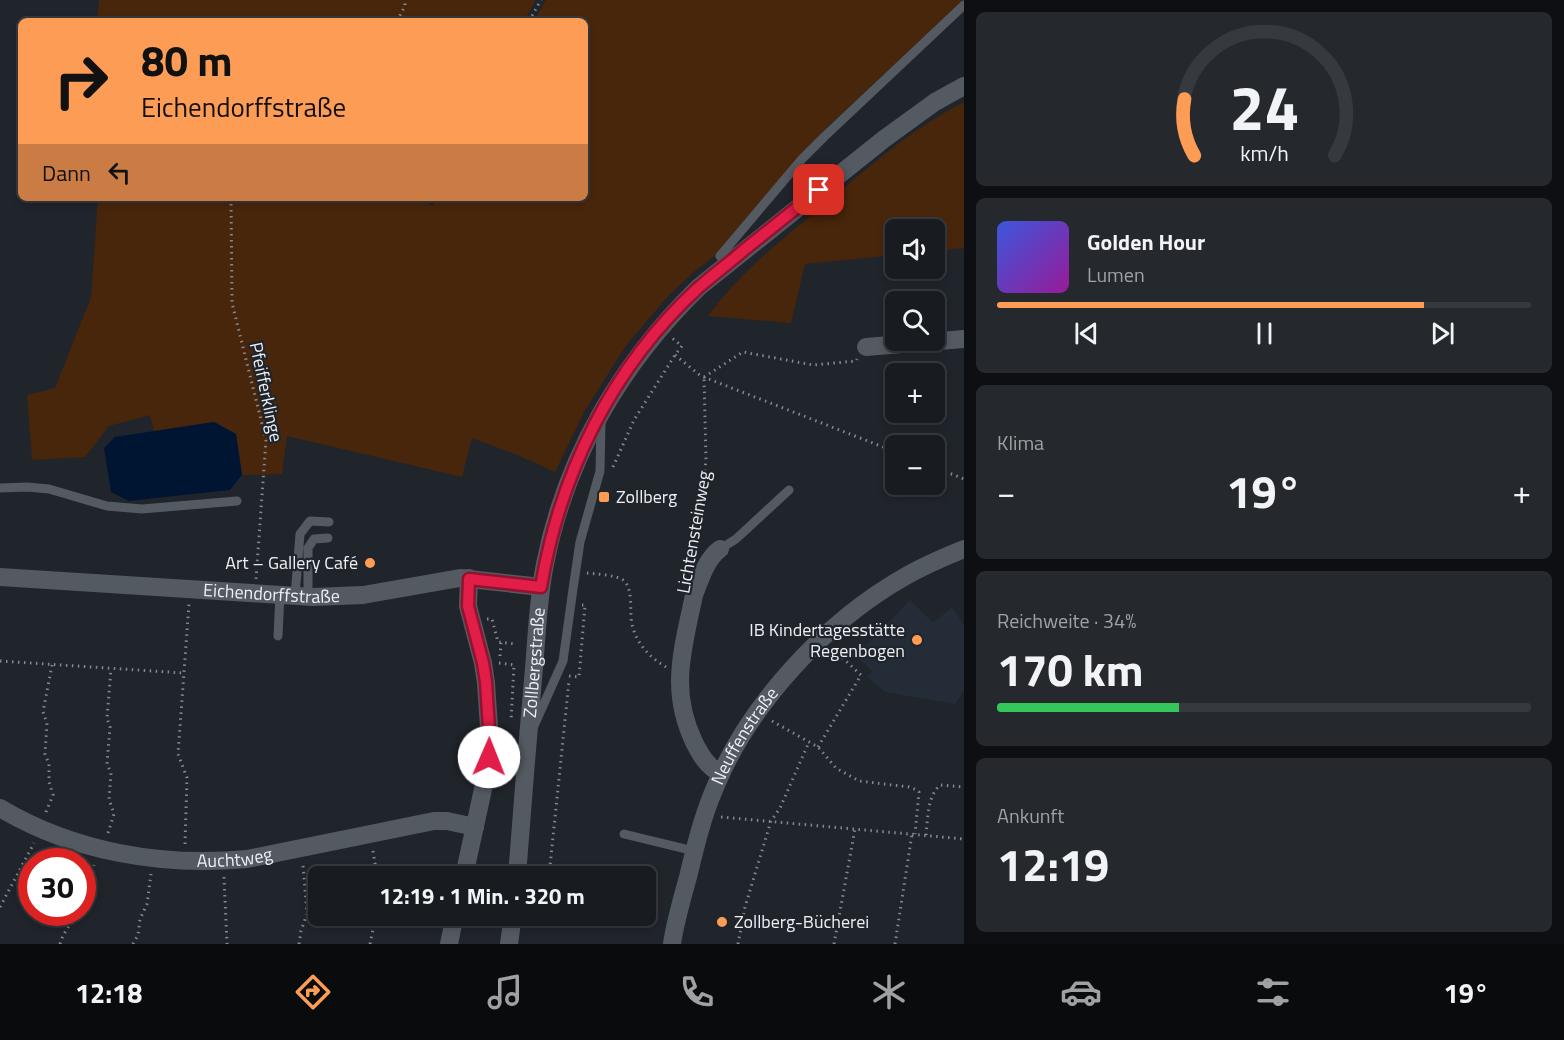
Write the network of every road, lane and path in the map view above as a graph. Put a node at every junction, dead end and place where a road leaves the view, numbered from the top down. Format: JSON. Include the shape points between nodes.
{"nodes":[{"id":1,"x":405,"y":0,"type":"edge"},
{"id":2,"x":541,"y":0,"type":"edge"},
{"id":3,"x":964,"y":5,"type":"edge"},
{"id":4,"x":399,"y":18,"type":"edge"},
{"id":5,"x":531,"y":18,"type":"edge"},
{"id":6,"x":964,"y":86,"type":"edge"},
{"id":7,"x":231,"y":201,"type":"edge"},
{"id":8,"x":727,"y":264,"type":"junction"},
{"id":9,"x":964,"y":339,"type":"edge"},
{"id":10,"x":866,"y":347,"type":"joint"},
{"id":11,"x":704,"y":377,"type":"junction"},
{"id":12,"x":601,"y":412,"type":"junction"},
{"id":13,"x":885,"y":448,"type":"edge"},
{"id":14,"x":611,"y":471,"type":"dead end"},
{"id":15,"x":945,"y":471,"type":"edge"},
{"id":16,"x":964,"y":479,"type":"edge"},
{"id":17,"x":0,"y":488,"type":"edge"},
{"id":18,"x":789,"y":490,"type":"dead end"},
{"id":19,"x":237,"y":501,"type":"dead end"},
{"id":20,"x":329,"y":522,"type":"dead end"},
{"id":21,"x":328,"y":538,"type":"dead end"},
{"id":22,"x":720,"y":549,"type":"joint"},
{"id":23,"x":964,"y":549,"type":"edge"},
{"id":24,"x":691,"y":559,"type":"dead end"},
{"id":25,"x":582,"y":572,"type":"dead end"},
{"id":26,"x":0,"y":578,"type":"edge"},
{"id":27,"x":469,"y":579,"type":"junction"},
{"id":28,"x":541,"y":587,"type":"junction"},
{"id":29,"x":190,"y":589,"type":"junction"},
{"id":30,"x":256,"y":592,"type":"junction"},
{"id":31,"x":294,"y":596,"type":"junction"},
{"id":32,"x":577,"y":604,"type":"dead end"},
{"id":33,"x":471,"y":622,"type":"junction"},
{"id":34,"x":278,"y":636,"type":"dead end"},
{"id":35,"x":822,"y":639,"type":"junction"},
{"id":36,"x":501,"y":643,"type":"junction"},
{"id":37,"x":516,"y":644,"type":"dead end"},
{"id":38,"x":499,"y":658,"type":"dead end"},
{"id":39,"x":670,"y":658,"type":"dead end"},
{"id":40,"x":0,"y":662,"type":"edge"},
{"id":41,"x":499,"y":663,"type":"dead end"},
{"id":42,"x":658,"y":663,"type":"dead end"},
{"id":43,"x":52,"y":664,"type":"junction"},
{"id":44,"x":111,"y":669,"type":"junction"},
{"id":45,"x":668,"y":669,"type":"dead end"},
{"id":46,"x":183,"y":673,"type":"junction"},
{"id":47,"x":757,"y":712,"type":"junction"},
{"id":48,"x":511,"y":726,"type":"dead end"},
{"id":49,"x":527,"y":742,"type":"junction"},
{"id":50,"x":809,"y":742,"type":"junction"},
{"id":51,"x":818,"y":747,"type":"junction"},
{"id":52,"x":721,"y":774,"type":"junction"},
{"id":53,"x":964,"y":787,"type":"edge"},
{"id":54,"x":0,"y":808,"type":"edge"},
{"id":55,"x":705,"y":815,"type":"junction"},
{"id":56,"x":771,"y":821,"type":"junction"},
{"id":57,"x":475,"y":827,"type":"junction"},
{"id":58,"x":855,"y":829,"type":"junction"},
{"id":59,"x":37,"y":834,"type":"junction"},
{"id":60,"x":370,"y":834,"type":"junction"},
{"id":61,"x":624,"y":834,"type":"dead end"},
{"id":62,"x":914,"y":834,"type":"junction"},
{"id":63,"x":926,"y":835,"type":"junction"},
{"id":64,"x":964,"y":838,"type":"edge"},
{"id":65,"x":101,"y":849,"type":"junction"},
{"id":66,"x":298,"y":849,"type":"junction"},
{"id":67,"x":694,"y":851,"type":"junction"},
{"id":68,"x":153,"y":859,"type":"junction"},
{"id":69,"x":185,"y":861,"type":"junction"},
{"id":70,"x":223,"y":861,"type":"junction"},
{"id":71,"x":96,"y":865,"type":"edge"},
{"id":72,"x":375,"y":866,"type":"edge"},
{"id":73,"x":466,"y":866,"type":"edge"},
{"id":74,"x":518,"y":866,"type":"edge"},
{"id":75,"x":550,"y":866,"type":"edge"},
{"id":76,"x":0,"y":907,"type":"edge"},
{"id":77,"x":69,"y":926,"type":"edge"},
{"id":78,"x":374,"y":926,"type":"edge"},
{"id":79,"x":452,"y":926,"type":"edge"},
{"id":80,"x":511,"y":926,"type":"edge"},
{"id":81,"x":60,"y":944,"type":"edge"},
{"id":82,"x":133,"y":944,"type":"edge"},
{"id":83,"x":227,"y":944,"type":"edge"},
{"id":84,"x":299,"y":944,"type":"edge"},
{"id":85,"x":370,"y":944,"type":"edge"},
{"id":86,"x":448,"y":944,"type":"edge"},
{"id":87,"x":509,"y":944,"type":"edge"},
{"id":88,"x":672,"y":944,"type":"edge"},
{"id":89,"x":738,"y":944,"type":"edge"},
{"id":90,"x":834,"y":944,"type":"edge"},
{"id":91,"x":894,"y":944,"type":"edge"}],
"edges":[{"from":1,"to":4,"type":"path"},
{"from":2,"to":5,"type":"path"},
{"from":3,"to":8,"type":"lane","via":[[802,159],[720,256]]},
{"from":6,"to":8,"type":"street","name":"Zollbergstraße","via":[[884,139]]},
{"from":7,"to":30,"type":"path","name":"Pfeifferklinge","via":[[232,303],[266,444]]},
{"from":8,"to":12,"type":"street","name":"Zollbergstraße","via":[[660,328]]},
{"from":9,"to":10,"type":"street"},
{"from":10,"to":11,"type":"path","via":[[856,361],[813,365],[743,352]]},
{"from":11,"to":13,"type":"path"},
{"from":11,"to":14,"type":"path","via":[[675,355],[634,420]]},
{"from":11,"to":24,"type":"path","name":"Lichtensteinweg","via":[[706,460]]},
{"from":12,"to":28,"type":"street","name":"Zollbergstraße","via":[[565,493]]},
{"from":12,"to":49,"type":"lane","via":[[600,471],[580,542],[563,661]]},
{"from":15,"to":16,"type":"path"},
{"from":17,"to":19,"type":"lane","via":[[50,489],[107,506],[142,509]]},
{"from":18,"to":22,"type":"lane"},
{"from":20,"to":31,"type":"lane","via":[[310,521],[300,534]]},
{"from":21,"to":31,"type":"lane","via":[[314,539],[308,548]]},
{"from":22,"to":52,"type":"street","name":"Lichtensteinweg","via":[[710,559],[694,595],[679,685],[693,739],[703,760]]},
{"from":23,"to":35,"type":"street","name":"Neuffenstraße","via":[[904,577]]},
{"from":25,"to":42,"type":"path","via":[[625,581],[635,635]]},
{"from":26,"to":29,"type":"street","name":"Eichendorffstraße"},
{"from":27,"to":28,"type":"street","name":"Eichendorffstraße"},
{"from":27,"to":31,"type":"street","name":"Eichendorffstraße","via":[[363,595]]},
{"from":27,"to":33,"type":"street"},
{"from":28,"to":49,"type":"street","name":"Zollbergstraße"},
{"from":29,"to":30,"type":"street","name":"Eichendorffstraße"},
{"from":29,"to":46,"type":"path"},
{"from":30,"to":31,"type":"street","name":"Eichendorffstraße"},
{"from":31,"to":34,"type":"lane"},
{"from":32,"to":75,"type":"path","via":[[585,605],[579,677],[569,676]]},
{"from":33,"to":36,"type":"path","via":[[492,619]]},
{"from":33,"to":57,"type":"street","via":[[484,673],[489,729],[487,771]]},
{"from":35,"to":47,"type":"street","name":"Neuffenstraße"},
{"from":35,"to":51,"type":"path","via":[[861,675]]},
{"from":36,"to":37,"type":"path"},
{"from":36,"to":38,"type":"path"},
{"from":39,"to":45,"type":"path"},
{"from":40,"to":43,"type":"path"},
{"from":41,"to":48,"type":"path","via":[[514,665]]},
{"from":43,"to":44,"type":"path"},
{"from":43,"to":59,"type":"path","via":[[43,712],[47,723],[45,754],[53,795]]},
{"from":44,"to":46,"type":"path"},
{"from":44,"to":65,"type":"path","via":[[107,764],[114,814]]},
{"from":46,"to":69,"type":"path","via":[[178,754],[187,778]]},
{"from":47,"to":50,"type":"path"},
{"from":47,"to":52,"type":"street","name":"Neuffenstraße"},
{"from":49,"to":74,"type":"street","name":"Zollbergstraße"},
{"from":50,"to":51,"type":"path"},
{"from":50,"to":56,"type":"path"},
{"from":51,"to":62,"type":"path","via":[[832,764],[853,779],[917,790]]},
{"from":52,"to":55,"type":"street","name":"Neuffenstraße"},
{"from":53,"to":63,"type":"path","via":[[938,786],[931,797]]},
{"from":54,"to":59,"type":"street","name":"Auchtweg"},
{"from":55,"to":56,"type":"path"},
{"from":55,"to":67,"type":"street","name":"Neuffenstraße"},
{"from":56,"to":58,"type":"path"},
{"from":56,"to":89,"type":"path"},
{"from":57,"to":60,"type":"street","name":"Auchtweg","via":[[441,820]]},
{"from":57,"to":73,"type":"street"},
{"from":58,"to":62,"type":"path"},
{"from":58,"to":90,"type":"path"},
{"from":59,"to":65,"type":"street","name":"Auchtweg"},
{"from":59,"to":76,"type":"path"},
{"from":60,"to":66,"type":"street","name":"Auchtweg"},
{"from":60,"to":72,"type":"path"},
{"from":61,"to":67,"type":"lane"},
{"from":62,"to":63,"type":"path"},
{"from":62,"to":91,"type":"path"},
{"from":63,"to":64,"type":"path"},
{"from":65,"to":68,"type":"street","name":"Auchtweg"},
{"from":65,"to":71,"type":"path"},
{"from":66,"to":70,"type":"street","name":"Auchtweg"},
{"from":66,"to":84,"type":"path","via":[[307,903]]},
{"from":67,"to":88,"type":"street","name":"Neuffenstraße"},
{"from":68,"to":69,"type":"street","name":"Auchtweg"},
{"from":68,"to":82,"type":"path","via":[[148,901]]},
{"from":69,"to":70,"type":"street","name":"Auchtweg"},
{"from":70,"to":83,"type":"path"},
{"from":77,"to":81,"type":"path"},
{"from":78,"to":85,"type":"path"},
{"from":79,"to":86,"type":"street"},
{"from":80,"to":87,"type":"street"}]}
